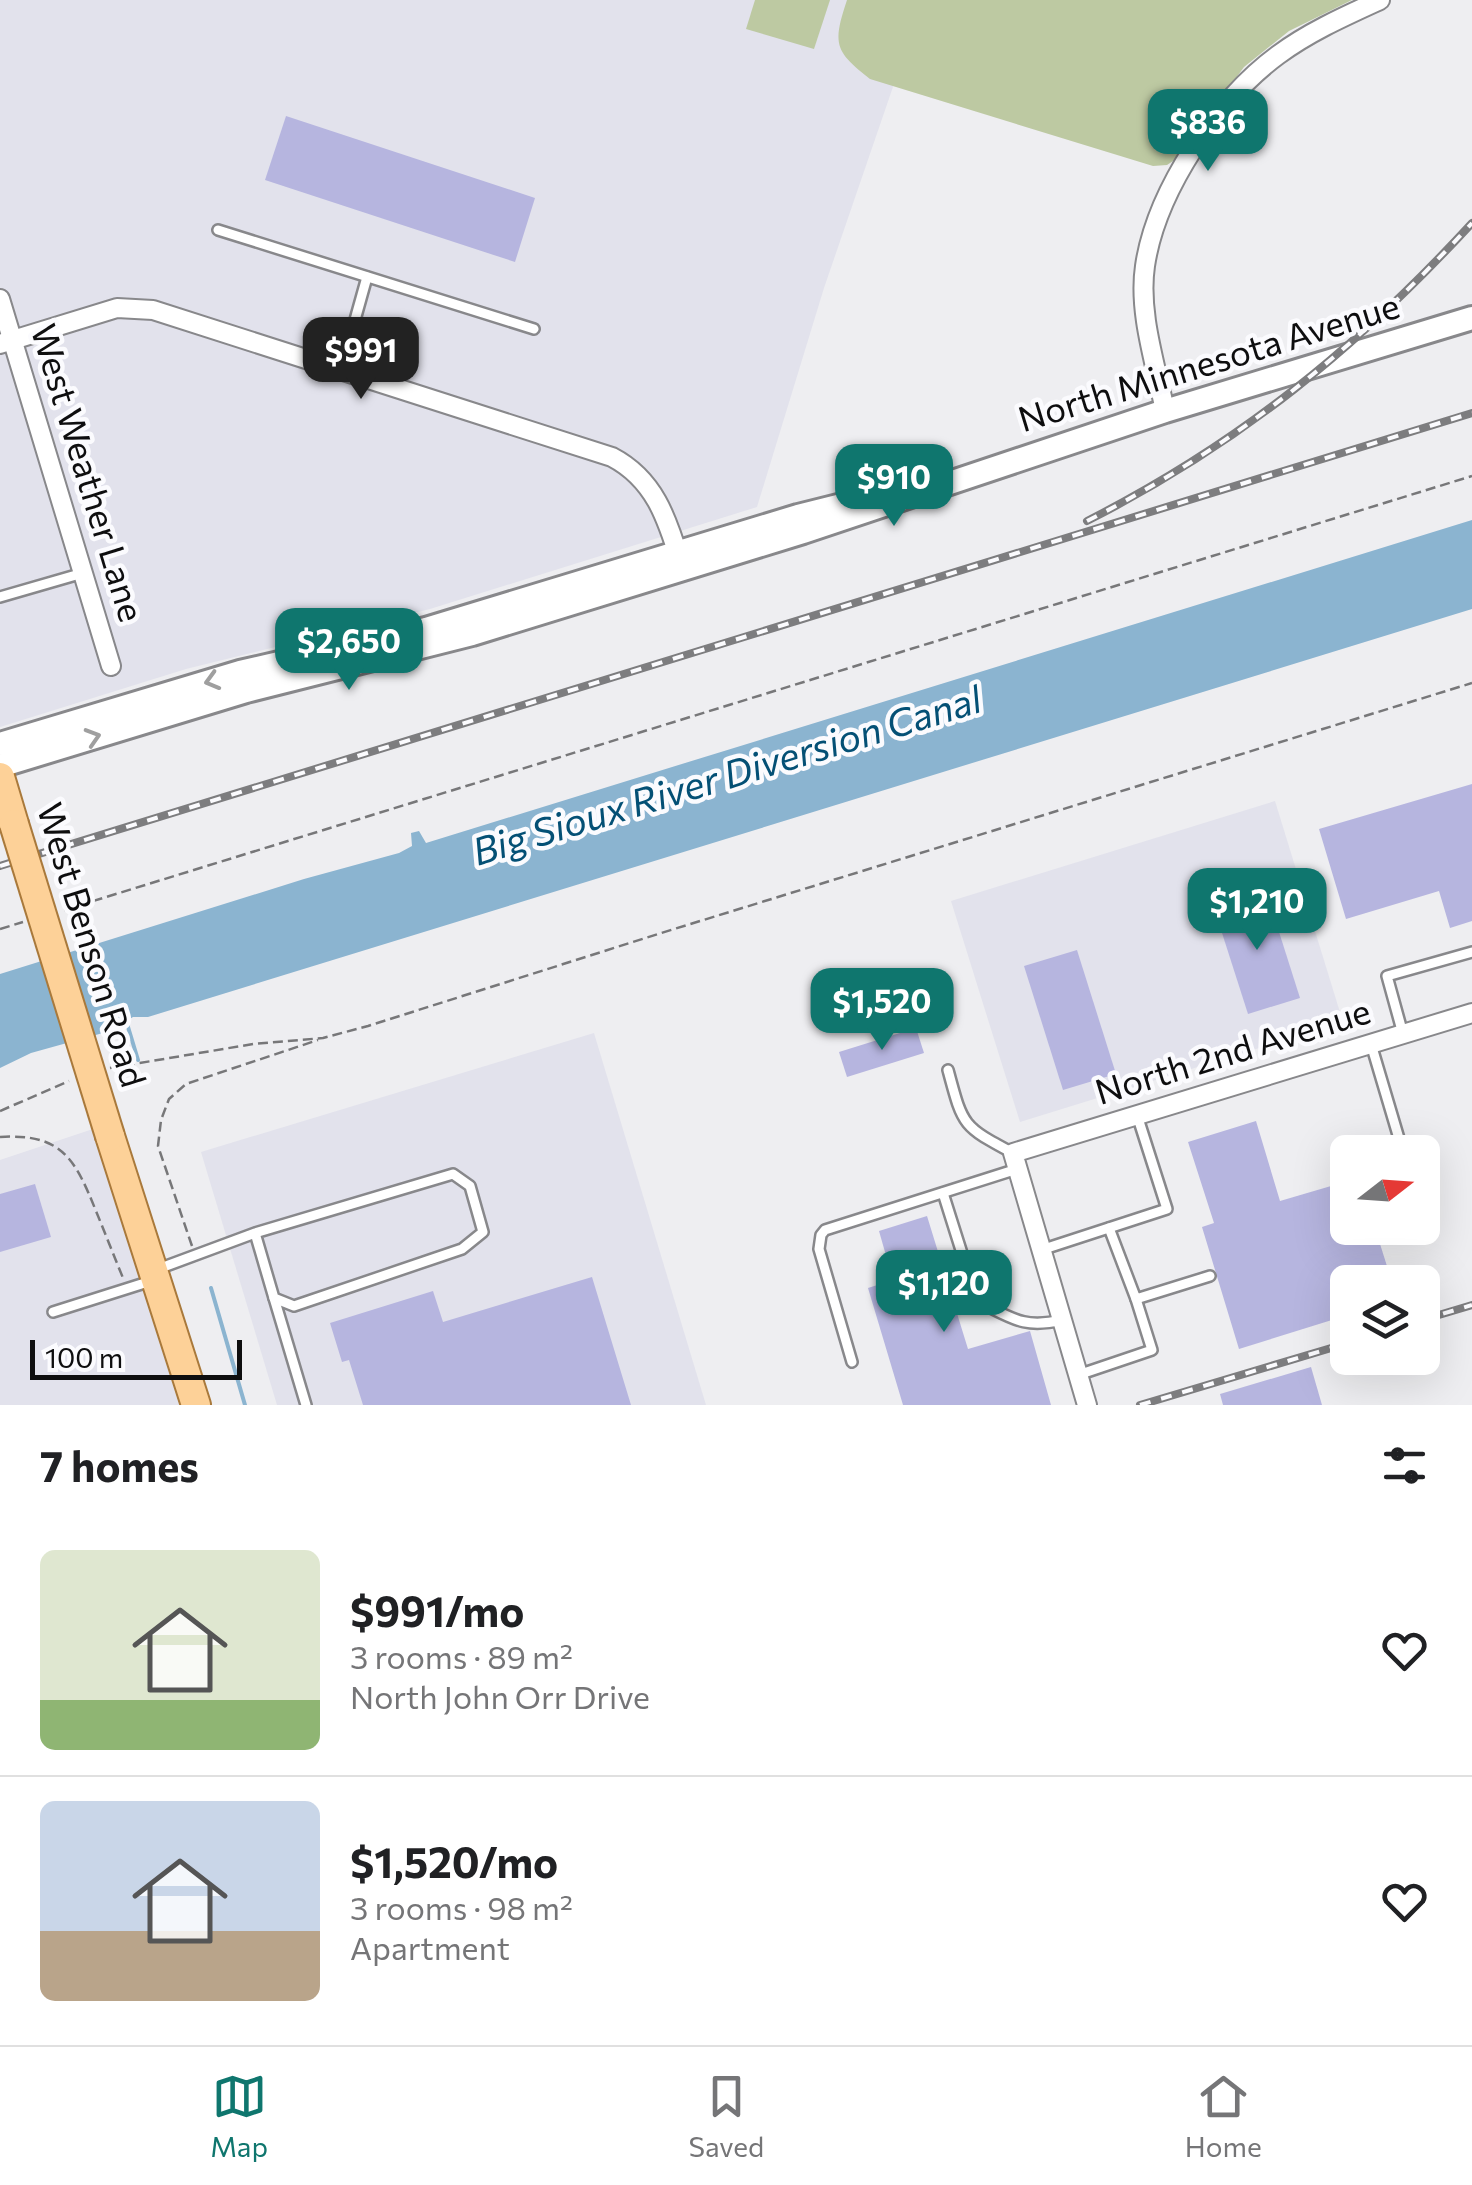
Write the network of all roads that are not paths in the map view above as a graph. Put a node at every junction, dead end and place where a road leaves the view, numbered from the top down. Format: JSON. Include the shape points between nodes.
{"nodes":[{"id":1,"x":1380,"y":0,"type":"edge"},
{"id":2,"x":218,"y":230,"type":"dead end"},
{"id":3,"x":367,"y":277,"type":"junction"},
{"id":4,"x":0,"y":299,"type":"edge"},
{"id":5,"x":1472,"y":318,"type":"edge"},
{"id":6,"x":534,"y":329,"type":"dead end"},
{"id":7,"x":6,"y":342,"type":"edge"},
{"id":8,"x":341,"y":370,"type":"junction"},
{"id":9,"x":1165,"y":411,"type":"junction"},
{"id":10,"x":680,"y":561,"type":"junction"},
{"id":11,"x":83,"y":573,"type":"junction"},
{"id":12,"x":0,"y":598,"type":"edge"},
{"id":13,"x":111,"y":666,"type":"dead end"},
{"id":14,"x":0,"y":744,"type":"edge"},
{"id":15,"x":0,"y":766,"type":"edge"},
{"id":16,"x":0,"y":776,"type":"edge"},
{"id":17,"x":1472,"y":952,"type":"edge"},
{"id":18,"x":1472,"y":1013,"type":"edge"},
{"id":19,"x":1403,"y":1034,"type":"junction"},
{"id":20,"x":1370,"y":1044,"type":"junction"},
{"id":21,"x":948,"y":1070,"type":"dead end"},
{"id":22,"x":1137,"y":1115,"type":"junction"},
{"id":23,"x":1399,"y":1135,"type":"edge"},
{"id":24,"x":1015,"y":1161,"type":"junction"},
{"id":25,"x":942,"y":1193,"type":"junction"},
{"id":26,"x":1109,"y":1228,"type":"junction"},
{"id":27,"x":255,"y":1233,"type":"junction"},
{"id":28,"x":1041,"y":1250,"type":"junction"},
{"id":29,"x":157,"y":1275,"type":"junction"},
{"id":30,"x":1210,"y":1276,"type":"dead end"},
{"id":31,"x":274,"y":1298,"type":"junction"},
{"id":32,"x":1136,"y":1299,"type":"junction"},
{"id":33,"x":53,"y":1312,"type":"dead end"},
{"id":34,"x":1062,"y":1320,"type":"junction"},
{"id":35,"x":852,"y":1362,"type":"dead end"},
{"id":36,"x":1078,"y":1375,"type":"junction"},
{"id":37,"x":196,"y":1405,"type":"edge"},
{"id":38,"x":306,"y":1405,"type":"edge"},
{"id":39,"x":1087,"y":1405,"type":"edge"}],
"edges":[{"from":1,"to":9,"type":"street","via":[[1301,39],[1256,73],[1219,113],[1171,190],[1144,278]]},
{"from":2,"to":3,"type":"lane"},
{"from":3,"to":6,"type":"lane"},
{"from":3,"to":8,"type":"lane"},
{"from":4,"to":7,"type":"street","name":"West Weather Lane"},
{"from":5,"to":9,"type":"main road","name":"North Minnesota Avenue"},
{"from":7,"to":8,"type":"street","via":[[117,308],[140,308]]},
{"from":7,"to":11,"type":"street","name":"West Weather Lane"},
{"from":8,"to":10,"type":"street","via":[[625,464],[656,498]]},
{"from":9,"to":10,"type":"main road","name":"North Minnesota Avenue"},
{"from":10,"to":14,"type":"main road","name":"North Minnesota Avenue","one_way":true,"via":[[240,672]]},
{"from":15,"to":10,"type":"main road","name":"North Minnesota Avenue","one_way":true,"via":[[246,690],[431,646]]},
{"from":11,"to":12,"type":"lane"},
{"from":11,"to":13,"type":"street","name":"West Weather Lane"},
{"from":16,"to":29,"type":"main road","name":"West Benson Road","bridge":true},
{"from":17,"to":19,"type":"lane","via":[[1387,976]]},
{"from":18,"to":19,"type":"street","name":"North 2nd Avenue"},
{"from":19,"to":20,"type":"street","name":"North 2nd Avenue"},
{"from":20,"to":22,"type":"street","name":"North 2nd Avenue"},
{"from":20,"to":23,"type":"lane"},
{"from":21,"to":24,"type":"lane","via":[[968,1128]]},
{"from":22,"to":24,"type":"street","name":"North 2nd Avenue"},
{"from":22,"to":26,"type":"lane","via":[[1167,1209]]},
{"from":24,"to":25,"type":"lane"},
{"from":24,"to":28,"type":"street"},
{"from":25,"to":34,"type":"lane","via":[[977,1301],[1025,1324]]},
{"from":25,"to":35,"type":"lane","via":[[821,1235],[819,1249]]},
{"from":26,"to":28,"type":"lane"},
{"from":26,"to":32,"type":"lane"},
{"from":27,"to":29,"type":"lane"},
{"from":27,"to":31,"type":"lane"},
{"from":27,"to":31,"type":"lane","via":[[453,1174],[470,1186],[483,1232],[462,1250],[294,1306]]},
{"from":28,"to":34,"type":"street"},
{"from":29,"to":33,"type":"lane"},
{"from":29,"to":37,"type":"main road","name":"West Benson Road"},
{"from":30,"to":32,"type":"lane"},
{"from":31,"to":38,"type":"lane"},
{"from":32,"to":36,"type":"lane","via":[[1152,1350]]},
{"from":34,"to":36,"type":"street"},
{"from":36,"to":39,"type":"street"}]}
